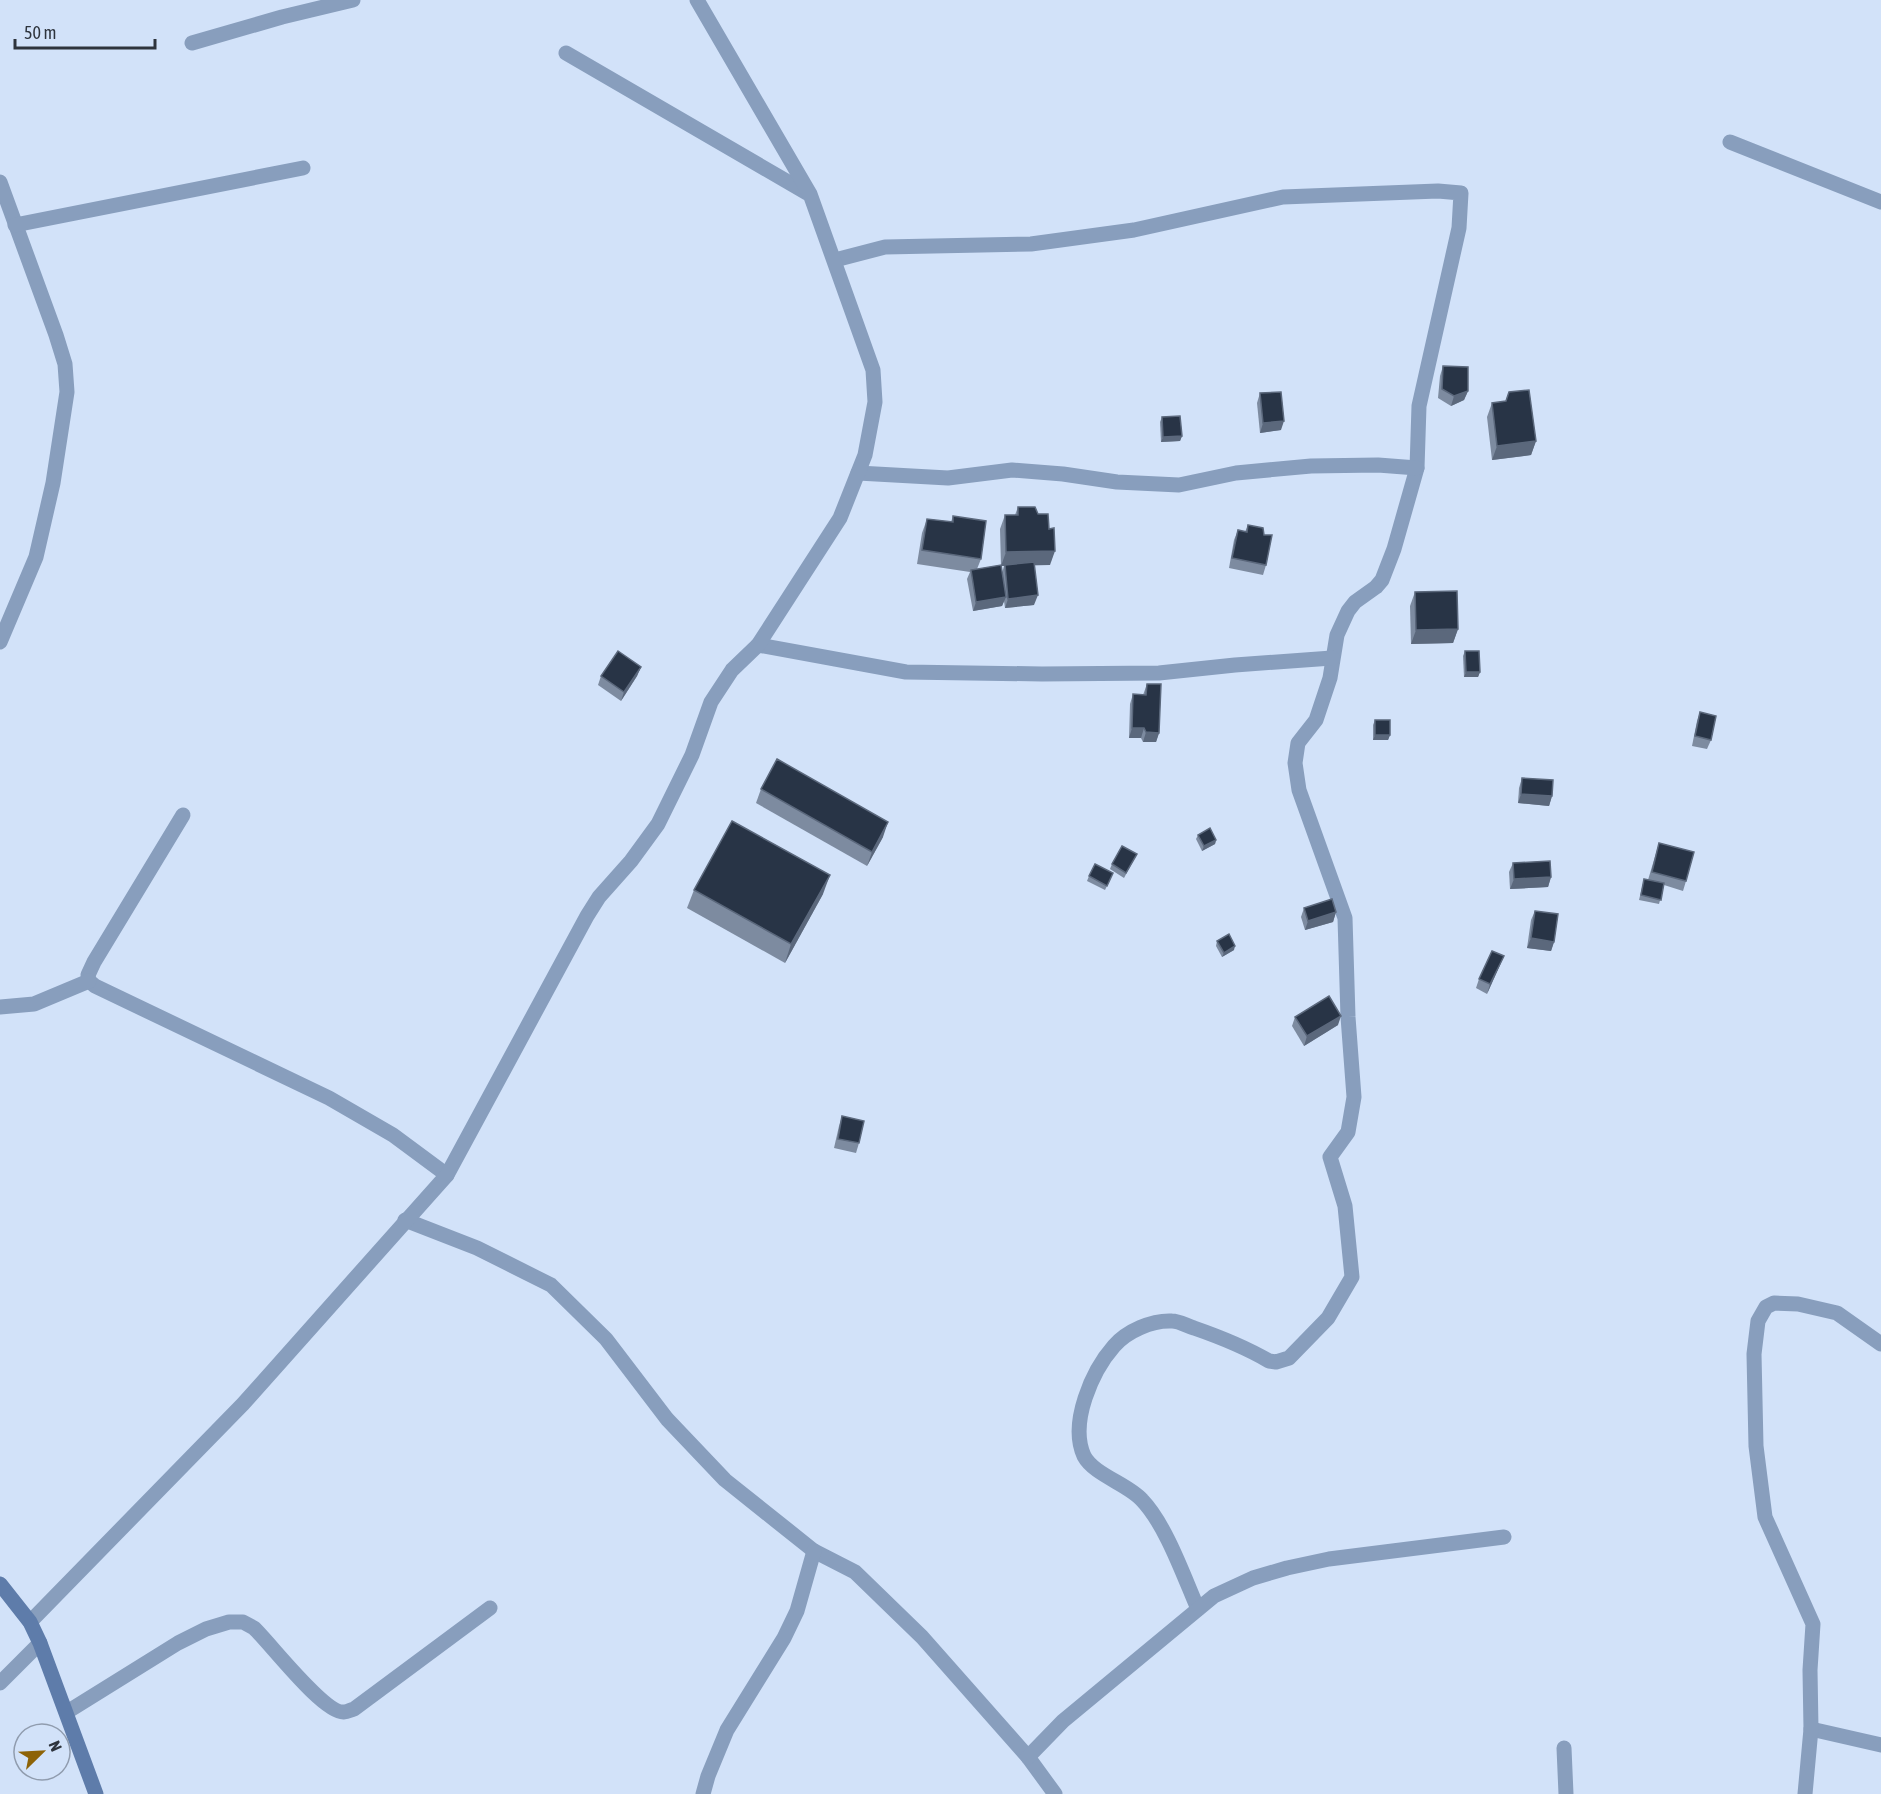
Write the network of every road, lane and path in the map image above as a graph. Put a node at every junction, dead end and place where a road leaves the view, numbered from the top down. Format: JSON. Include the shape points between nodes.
{"nodes":[{"id":1,"x":353,"y":0,"type":"edge"},
{"id":2,"x":697,"y":0,"type":"edge"},
{"id":3,"x":192,"y":43,"type":"dead end"},
{"id":4,"x":566,"y":53,"type":"dead end"},
{"id":5,"x":1730,"y":142,"type":"dead end"},
{"id":6,"x":303,"y":168,"type":"dead end"},
{"id":7,"x":0,"y":182,"type":"edge"},
{"id":8,"x":810,"y":194,"type":"junction"},
{"id":9,"x":1881,"y":202,"type":"edge"},
{"id":10,"x":15,"y":225,"type":"junction"},
{"id":11,"x":835,"y":260,"type":"junction"},
{"id":12,"x":1417,"y":468,"type":"junction"},
{"id":13,"x":858,"y":473,"type":"junction"},
{"id":14,"x":0,"y":642,"type":"edge"},
{"id":15,"x":758,"y":645,"type":"junction"},
{"id":16,"x":1332,"y":658,"type":"junction"},
{"id":17,"x":183,"y":815,"type":"dead end"},
{"id":18,"x":89,"y":981,"type":"junction"},
{"id":19,"x":0,"y":1007,"type":"edge"},
{"id":20,"x":447,"y":1175,"type":"junction"},
{"id":21,"x":405,"y":1220,"type":"junction"},
{"id":22,"x":1881,"y":1344,"type":"edge"},
{"id":23,"x":1504,"y":1536,"type":"dead end"},
{"id":24,"x":814,"y":1551,"type":"junction"},
{"id":25,"x":0,"y":1584,"type":"edge"},
{"id":26,"x":490,"y":1608,"type":"dead end"},
{"id":27,"x":1198,"y":1610,"type":"junction"},
{"id":28,"x":30,"y":1622,"type":"junction"},
{"id":29,"x":40,"y":1643,"type":"junction"},
{"id":30,"x":0,"y":1683,"type":"edge"},
{"id":31,"x":66,"y":1712,"type":"junction"},
{"id":32,"x":1811,"y":1729,"type":"junction"},
{"id":33,"x":1881,"y":1745,"type":"edge"},
{"id":34,"x":1564,"y":1748,"type":"dead end"},
{"id":35,"x":1028,"y":1757,"type":"junction"},
{"id":36,"x":96,"y":1794,"type":"edge"},
{"id":37,"x":703,"y":1794,"type":"edge"},
{"id":38,"x":1055,"y":1794,"type":"edge"},
{"id":39,"x":1566,"y":1794,"type":"edge"},
{"id":40,"x":1805,"y":1794,"type":"edge"}],
"edges":[{"from":1,"to":3,"type":"street"},
{"from":2,"to":8,"type":"street"},
{"from":4,"to":8,"type":"street"},
{"from":5,"to":9,"type":"street"},
{"from":6,"to":10,"type":"street"},
{"from":7,"to":10,"type":"street"},
{"from":8,"to":11,"type":"street"},
{"from":10,"to":14,"type":"street","via":[[56,335],[68,392],[36,557]]},
{"from":11,"to":12,"type":"street","via":[[885,246],[1031,244],[1134,230],[1283,197],[1461,193],[1459,228],[1419,406]]},
{"from":11,"to":13,"type":"street","via":[[873,370],[875,402]]},
{"from":12,"to":13,"type":"street","via":[[1311,466],[1236,473],[1179,485],[1012,470],[948,478]]},
{"from":12,"to":16,"type":"street","via":[[1382,580],[1348,611],[1336,635]]},
{"from":13,"to":15,"type":"street","via":[[840,518]]},
{"from":15,"to":16,"type":"street","via":[[906,672],[1159,673]]},
{"from":15,"to":20,"type":"street","via":[[732,670],[711,702],[692,755],[658,824],[587,916]]},
{"from":16,"to":27,"type":"street","via":[[1330,678],[1316,720],[1298,743],[1295,763],[1299,790],[1345,918],[1354,1097],[1348,1132],[1330,1157],[1345,1206],[1352,1277],[1328,1318],[1289,1358],[1276,1362],[1173,1321],[1150,1324],[1131,1333],[1114,1346],[1090,1384],[1080,1413],[1080,1440],[1085,1457],[1100,1472],[1141,1498],[1158,1520]]},
{"from":17,"to":18,"type":"street","via":[[93,962]]},
{"from":18,"to":19,"type":"street","via":[[34,1004]]},
{"from":18,"to":20,"type":"street","via":[[329,1098],[393,1135]]},
{"from":20,"to":21,"type":"street"},
{"from":21,"to":24,"type":"street","via":[[477,1248],[551,1285],[606,1339],[667,1419],[725,1480]]},
{"from":21,"to":28,"type":"street","via":[[243,1404]]},
{"from":22,"to":32,"type":"street","via":[[1837,1313],[1798,1304],[1774,1303],[1766,1307],[1758,1321],[1754,1354],[1756,1446],[1765,1517],[1813,1624]]},
{"from":23,"to":27,"type":"street","via":[[1287,1568],[1214,1596]]},
{"from":24,"to":35,"type":"street","via":[[855,1572],[922,1637]]},
{"from":24,"to":37,"type":"street","via":[[797,1611],[727,1730]]},
{"from":25,"to":28,"type":"main road"},
{"from":26,"to":31,"type":"street","via":[[354,1709],[344,1712],[337,1711],[306,1686],[254,1628],[243,1622],[229,1622],[178,1643]]},
{"from":27,"to":35,"type":"street","via":[[1063,1721]]},
{"from":28,"to":29,"type":"main road"},
{"from":29,"to":30,"type":"street"},
{"from":29,"to":31,"type":"main road"},
{"from":31,"to":36,"type":"main road"},
{"from":32,"to":33,"type":"street"},
{"from":32,"to":40,"type":"street"},
{"from":34,"to":39,"type":"street"},
{"from":35,"to":38,"type":"street"}]}
